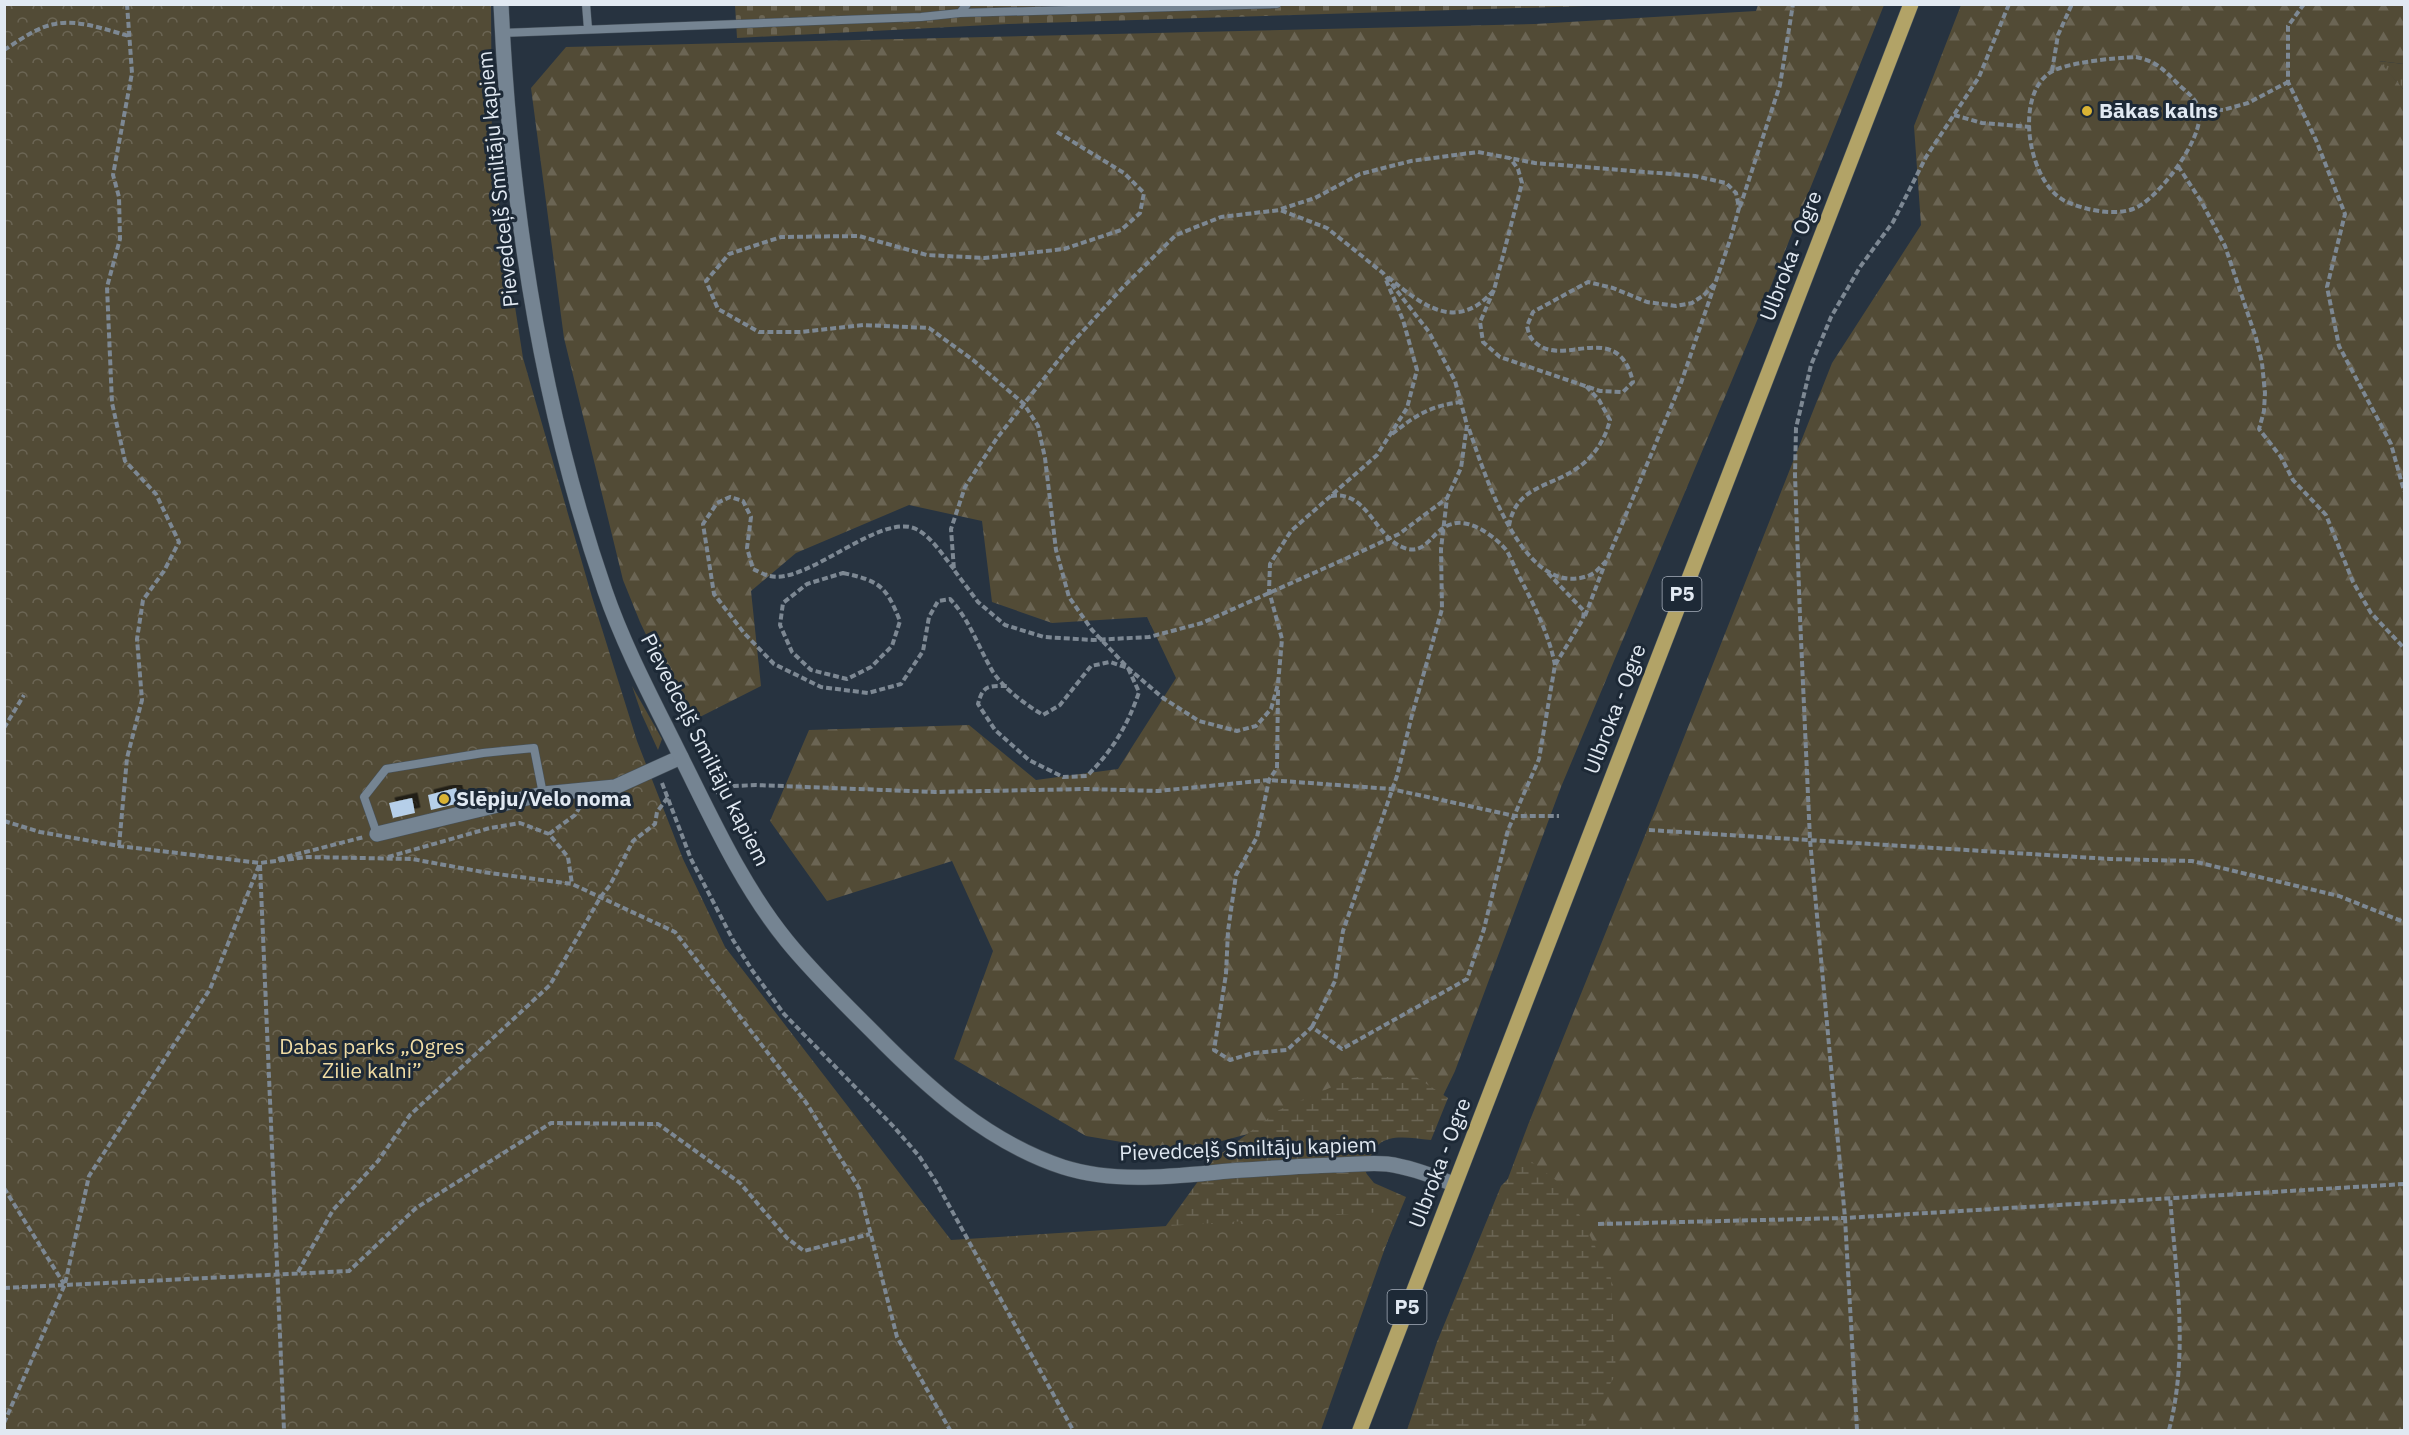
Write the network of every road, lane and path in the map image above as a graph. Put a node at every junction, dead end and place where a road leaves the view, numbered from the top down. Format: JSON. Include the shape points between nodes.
{"nodes":[{"id":1,"x":127,"y":4,"type":"edge"},
{"id":2,"x":501,"y":4,"type":"edge"},
{"id":3,"x":586,"y":4,"type":"edge"},
{"id":4,"x":967,"y":4,"type":"edge"},
{"id":5,"x":1277,"y":4,"type":"edge"},
{"id":6,"x":1793,"y":4,"type":"edge"},
{"id":7,"x":1911,"y":4,"type":"edge"},
{"id":8,"x":2008,"y":4,"type":"edge"},
{"id":9,"x":2072,"y":4,"type":"edge"},
{"id":10,"x":2304,"y":4,"type":"edge"},
{"id":11,"x":960,"y":13,"type":"junction"},
{"id":12,"x":588,"y":29,"type":"junction"},
{"id":13,"x":502,"y":33,"type":"junction"},
{"id":14,"x":129,"y":36,"type":"junction"},
{"id":15,"x":4,"y":50,"type":"edge"},
{"id":16,"x":2052,"y":71,"type":"junction"},
{"id":17,"x":2288,"y":82,"type":"junction"},
{"id":18,"x":2199,"y":109,"type":"junction"},
{"id":19,"x":1954,"y":115,"type":"junction"},
{"id":20,"x":2030,"y":127,"type":"junction"},
{"id":21,"x":1058,"y":132,"type":"dead end"},
{"id":22,"x":1510,"y":158,"type":"junction"},
{"id":23,"x":2178,"y":166,"type":"junction"},
{"id":24,"x":1739,"y":208,"type":"junction"},
{"id":25,"x":1280,"y":210,"type":"junction"},
{"id":26,"x":1383,"y":273,"type":"junction"},
{"id":27,"x":1716,"y":281,"type":"junction"},
{"id":28,"x":1494,"y":290,"type":"junction"},
{"id":29,"x":1586,"y":386,"type":"junction"},
{"id":30,"x":1461,"y":402,"type":"junction"},
{"id":31,"x":1024,"y":404,"type":"junction"},
{"id":32,"x":1467,"y":425,"type":"junction"},
{"id":33,"x":1389,"y":436,"type":"junction"},
{"id":34,"x":2404,"y":491,"type":"edge"},
{"id":35,"x":1330,"y":496,"type":"junction"},
{"id":36,"x":1447,"y":498,"type":"junction"},
{"id":37,"x":1443,"y":527,"type":"junction"},
{"id":38,"x":1509,"y":527,"type":"junction"},
{"id":39,"x":1390,"y":538,"type":"junction"},
{"id":40,"x":1607,"y":560,"type":"junction"},
{"id":41,"x":954,"y":570,"type":"junction"},
{"id":42,"x":1547,"y":572,"type":"junction"},
{"id":43,"x":1269,"y":591,"type":"junction"},
{"id":44,"x":1583,"y":619,"type":"junction"},
{"id":45,"x":780,"y":625,"type":"joint"},
{"id":46,"x":1101,"y":640,"type":"junction"},
{"id":47,"x":2404,"y":648,"type":"edge"},
{"id":48,"x":1555,"y":665,"type":"junction"},
{"id":49,"x":1128,"y":668,"type":"junction"},
{"id":50,"x":1278,"y":684,"type":"junction"},
{"id":51,"x":1007,"y":686,"type":"junction"},
{"id":52,"x":24,"y":695,"type":"dead end"},
{"id":53,"x":4,"y":728,"type":"edge"},
{"id":54,"x":681,"y":757,"type":"junction"},
{"id":55,"x":655,"y":767,"type":"junction"},
{"id":56,"x":1269,"y":780,"type":"junction"},
{"id":57,"x":1391,"y":789,"type":"junction"},
{"id":58,"x":585,"y":790,"type":"junction"},
{"id":59,"x":543,"y":794,"type":"junction"},
{"id":60,"x":669,"y":796,"type":"junction"},
{"id":61,"x":703,"y":801,"type":"junction"},
{"id":62,"x":1515,"y":816,"type":"junction"},
{"id":63,"x":1559,"y":816,"type":"dead end"},
{"id":64,"x":4,"y":821,"type":"edge"},
{"id":65,"x":1649,"y":830,"type":"dead end"},
{"id":66,"x":377,"y":834,"type":"junction"},
{"id":67,"x":549,"y":834,"type":"junction"},
{"id":68,"x":1810,"y":840,"type":"junction"},
{"id":69,"x":119,"y":846,"type":"junction"},
{"id":70,"x":386,"y":858,"type":"junction"},
{"id":71,"x":260,"y":863,"type":"junction"},
{"id":72,"x":572,"y":884,"type":"junction"},
{"id":73,"x":600,"y":898,"type":"junction"},
{"id":74,"x":2404,"y":922,"type":"edge"},
{"id":75,"x":1312,"y":1027,"type":"junction"},
{"id":76,"x":1454,"y":1184,"type":"junction"},
{"id":77,"x":2404,"y":1184,"type":"edge"},
{"id":78,"x":4,"y":1188,"type":"edge"},
{"id":79,"x":2170,"y":1197,"type":"junction"},
{"id":80,"x":1845,"y":1218,"type":"junction"},
{"id":81,"x":1598,"y":1224,"type":"dead end"},
{"id":82,"x":870,"y":1234,"type":"junction"},
{"id":83,"x":298,"y":1273,"type":"junction"},
{"id":84,"x":278,"y":1274,"type":"junction"},
{"id":85,"x":65,"y":1284,"type":"junction"},
{"id":86,"x":4,"y":1287,"type":"edge"},
{"id":87,"x":4,"y":1423,"type":"edge"},
{"id":88,"x":284,"y":1431,"type":"edge"},
{"id":89,"x":950,"y":1431,"type":"edge"},
{"id":90,"x":1073,"y":1431,"type":"edge"},
{"id":91,"x":1360,"y":1431,"type":"edge"},
{"id":92,"x":1857,"y":1431,"type":"edge"},
{"id":93,"x":2169,"y":1431,"type":"edge"}],
"edges":[{"from":1,"to":14,"type":"path"},
{"from":2,"to":13,"type":"street","name":"Pievedceļš Smiltāju kapiem"},
{"from":3,"to":12,"type":"lane"},
{"from":4,"to":11,"type":"lane"},
{"from":5,"to":11,"type":"lane"},
{"from":6,"to":24,"type":"path","via":[[1780,85]]},
{"from":7,"to":76,"type":"main road","name":"Ulbroka - Ogre","number":"P5"},
{"from":8,"to":19,"type":"path","via":[[1978,77]]},
{"from":9,"to":16,"type":"path","via":[[2058,35]]},
{"from":10,"to":17,"type":"path","via":[[2288,26]]},
{"from":11,"to":12,"type":"lane"},
{"from":12,"to":13,"type":"lane"},
{"from":13,"to":54,"type":"street","name":"Pievedceļš Smiltāju kapiem","via":[[512,159],[535,319],[574,487],[606,594]]},
{"from":14,"to":15,"type":"path","via":[[79,24],[55,23]]},
{"from":14,"to":69,"type":"path","via":[[132,73],[113,175],[119,197],[120,239],[107,287],[112,403],[125,461],[156,494],[179,542],[142,600],[137,639],[142,700],[127,758]]},
{"from":16,"to":18,"type":"path","via":[[2121,58],[2147,59],[2165,70],[2192,96]]},
{"from":16,"to":20,"type":"path","via":[[2037,88]]},
{"from":17,"to":18,"type":"path","via":[[2248,103],[2223,110]]},
{"from":17,"to":34,"type":"path","via":[[2346,214],[2327,287],[2339,346],[2391,444]]},
{"from":18,"to":23,"type":"path","via":[[2197,133]]},
{"from":19,"to":20,"type":"path","via":[[1982,123]]},
{"from":19,"to":68,"type":"path","via":[[1926,157],[1893,222],[1835,309],[1811,365],[1799,409],[1795,487]]},
{"from":20,"to":23,"type":"path","via":[[2033,153],[2046,186],[2066,201],[2089,209],[2112,212],[2140,206]]},
{"from":21,"to":31,"type":"path","via":[[1124,173],[1144,193],[1140,213],[1121,230],[1064,249],[984,258],[927,255],[859,236],[781,237],[729,254],[706,281],[718,309],[759,332],[863,325],[929,328]]},
{"from":22,"to":24,"type":"path","via":[[1695,176],[1726,183],[1736,193]]},
{"from":22,"to":25,"type":"path","via":[[1478,152],[1411,161],[1360,174],[1315,198]]},
{"from":22,"to":28,"type":"path","via":[[1522,183]]},
{"from":23,"to":47,"type":"path","via":[[2224,246],[2256,338],[2265,393],[2259,429],[2293,480],[2326,515],[2353,582],[2371,613]]},
{"from":24,"to":27,"type":"path"},
{"from":25,"to":26,"type":"path","via":[[1327,228]]},
{"from":25,"to":31,"type":"path","via":[[1221,217],[1176,235],[1072,343]]},
{"from":26,"to":28,"type":"path","via":[[1415,299],[1440,311],[1463,312],[1483,303]]},
{"from":26,"to":30,"type":"path","via":[[1429,332],[1455,381]]},
{"from":26,"to":33,"type":"path","via":[[1403,320],[1417,370],[1407,408]]},
{"from":27,"to":29,"type":"path","via":[[1692,303],[1676,306],[1647,302],[1588,282],[1533,312],[1527,326],[1532,339],[1545,348],[1568,351],[1593,347],[1616,352],[1629,365],[1633,382],[1623,392]]},
{"from":27,"to":40,"type":"path","via":[[1681,383]]},
{"from":28,"to":29,"type":"path","via":[[1480,322],[1483,342],[1500,357]]},
{"from":29,"to":38,"type":"path","via":[[1610,420],[1606,436],[1576,470],[1522,497],[1512,510]]},
{"from":30,"to":32,"type":"path"},
{"from":30,"to":33,"type":"path","via":[[1438,405],[1417,414]]},
{"from":31,"to":41,"type":"path","via":[[965,487],[951,529]]},
{"from":31,"to":46,"type":"path","via":[[1038,426],[1056,550],[1069,597]]},
{"from":32,"to":36,"type":"path","via":[[1461,468]]},
{"from":32,"to":38,"type":"path"},
{"from":33,"to":35,"type":"path","via":[[1377,455]]},
{"from":35,"to":39,"type":"path","via":[[1339,494],[1353,499]]},
{"from":35,"to":43,"type":"path","via":[[1291,531],[1269,564]]},
{"from":36,"to":37,"type":"path"},
{"from":36,"to":39,"type":"path"},
{"from":37,"to":39,"type":"path","via":[[1422,548],[1412,550]]},
{"from":37,"to":48,"type":"path","via":[[1453,523],[1472,526],[1490,535],[1506,551],[1536,609]]},
{"from":37,"to":57,"type":"path","via":[[1442,609]]},
{"from":38,"to":42,"type":"path","via":[[1526,555]]},
{"from":39,"to":43,"type":"path"},
{"from":40,"to":42,"type":"path","via":[[1591,575],[1570,579]]},
{"from":40,"to":44,"type":"path"},
{"from":41,"to":46,"type":"path","via":[[978,602],[1005,625],[1044,637]]},
{"from":41,"to":51,"type":"path","via":[[931,541],[915,529],[896,525],[793,574],[771,577],[753,569],[747,548],[751,517],[743,501],[730,497],[717,503],[703,524],[714,594],[774,664],[821,687],[868,693],[900,684],[923,651],[929,617],[938,601],[950,599],[962,612],[995,674]]},
{"from":42,"to":44,"type":"path","via":[[1584,611]]},
{"from":43,"to":46,"type":"path","via":[[1202,623],[1149,637]]},
{"from":43,"to":50,"type":"path","via":[[1282,639]]},
{"from":44,"to":48,"type":"path"},
{"from":45,"to":45,"type":"path","via":[[783,603],[807,584],[843,573],[871,579],[890,596],[900,621],[885,653],[871,667],[847,679],[811,670],[792,652]]},
{"from":46,"to":49,"type":"path"},
{"from":48,"to":62,"type":"path","via":[[1539,759]]},
{"from":49,"to":50,"type":"path","via":[[1163,698],[1200,721],[1237,731],[1256,726],[1271,709]]},
{"from":49,"to":51,"type":"path","via":[[1110,663],[1091,666],[1060,705],[1043,715]]},
{"from":49,"to":51,"type":"path","via":[[1139,692],[1131,716],[1109,753],[1087,776],[1063,777],[1029,760],[995,730],[978,704],[981,692],[989,686]]},
{"from":50,"to":56,"type":"path","via":[[1277,768]]},
{"from":52,"to":53,"type":"path"},
{"from":54,"to":55,"type":"street"},
{"from":54,"to":61,"type":"street","name":"Pievedceļš Smiltāju kapiem"},
{"from":55,"to":58,"type":"street","via":[[615,787]]},
{"from":55,"to":60,"type":"path"},
{"from":56,"to":57,"type":"path"},
{"from":56,"to":61,"type":"path","via":[[1158,791],[935,792],[756,785],[734,786]]},
{"from":56,"to":75,"type":"path","via":[[1257,837],[1236,875],[1214,1050],[1230,1060],[1287,1050]]},
{"from":57,"to":62,"type":"path"},
{"from":57,"to":75,"type":"path","via":[[1343,931],[1335,981]]},
{"from":58,"to":59,"type":"street"},
{"from":58,"to":67,"type":"path","via":[[585,799],[575,815]]},
{"from":59,"to":66,"type":"street"},
{"from":59,"to":66,"type":"lane","via":[[534,748],[386,769],[364,797]]},
{"from":60,"to":73,"type":"path","via":[[657,812],[655,824],[633,841]]},
{"from":60,"to":90,"type":"path","via":[[691,859],[733,940],[784,1014],[919,1156]]},
{"from":61,"to":76,"type":"street","name":"Pievedceļš Smiltāju kapiem","via":[[750,886],[786,940],[912,1072],[978,1125],[1026,1153],[1068,1168],[1106,1175],[1164,1177],[1385,1163]]},
{"from":62,"to":63,"type":"path"},
{"from":62,"to":75,"type":"path","via":[[1467,979],[1342,1049]]},
{"from":64,"to":69,"type":"path","via":[[40,832]]},
{"from":65,"to":68,"type":"path"},
{"from":66,"to":71,"type":"path"},
{"from":67,"to":70,"type":"path","via":[[520,823]]},
{"from":67,"to":72,"type":"path","via":[[568,857]]},
{"from":68,"to":74,"type":"path","via":[[2192,861],[2338,896]]},
{"from":68,"to":80,"type":"path"},
{"from":69,"to":71,"type":"path"},
{"from":70,"to":71,"type":"path","via":[[307,857]]},
{"from":70,"to":72,"type":"path"},
{"from":71,"to":84,"type":"path"},
{"from":71,"to":85,"type":"path","via":[[210,989],[89,1176]]},
{"from":72,"to":73,"type":"path"},
{"from":73,"to":82,"type":"path","via":[[675,932],[807,1104],[859,1188]]},
{"from":73,"to":83,"type":"path","via":[[550,984],[410,1115],[378,1161],[333,1210]]},
{"from":76,"to":91,"type":"main road","name":"Ulbroka - Ogre","number":"P5"},
{"from":77,"to":79,"type":"path"},
{"from":78,"to":85,"type":"path"},
{"from":79,"to":80,"type":"path"},
{"from":79,"to":93,"type":"path","via":[[2181,1343]]},
{"from":80,"to":81,"type":"path"},
{"from":80,"to":92,"type":"path"},
{"from":82,"to":83,"type":"path","via":[[804,1251],[787,1238],[740,1183],[658,1124],[551,1123],[416,1208],[349,1270]]},
{"from":82,"to":89,"type":"path","via":[[897,1337]]},
{"from":83,"to":84,"type":"path"},
{"from":84,"to":85,"type":"path"},
{"from":84,"to":88,"type":"path"},
{"from":85,"to":86,"type":"path"},
{"from":85,"to":87,"type":"path"}]}
